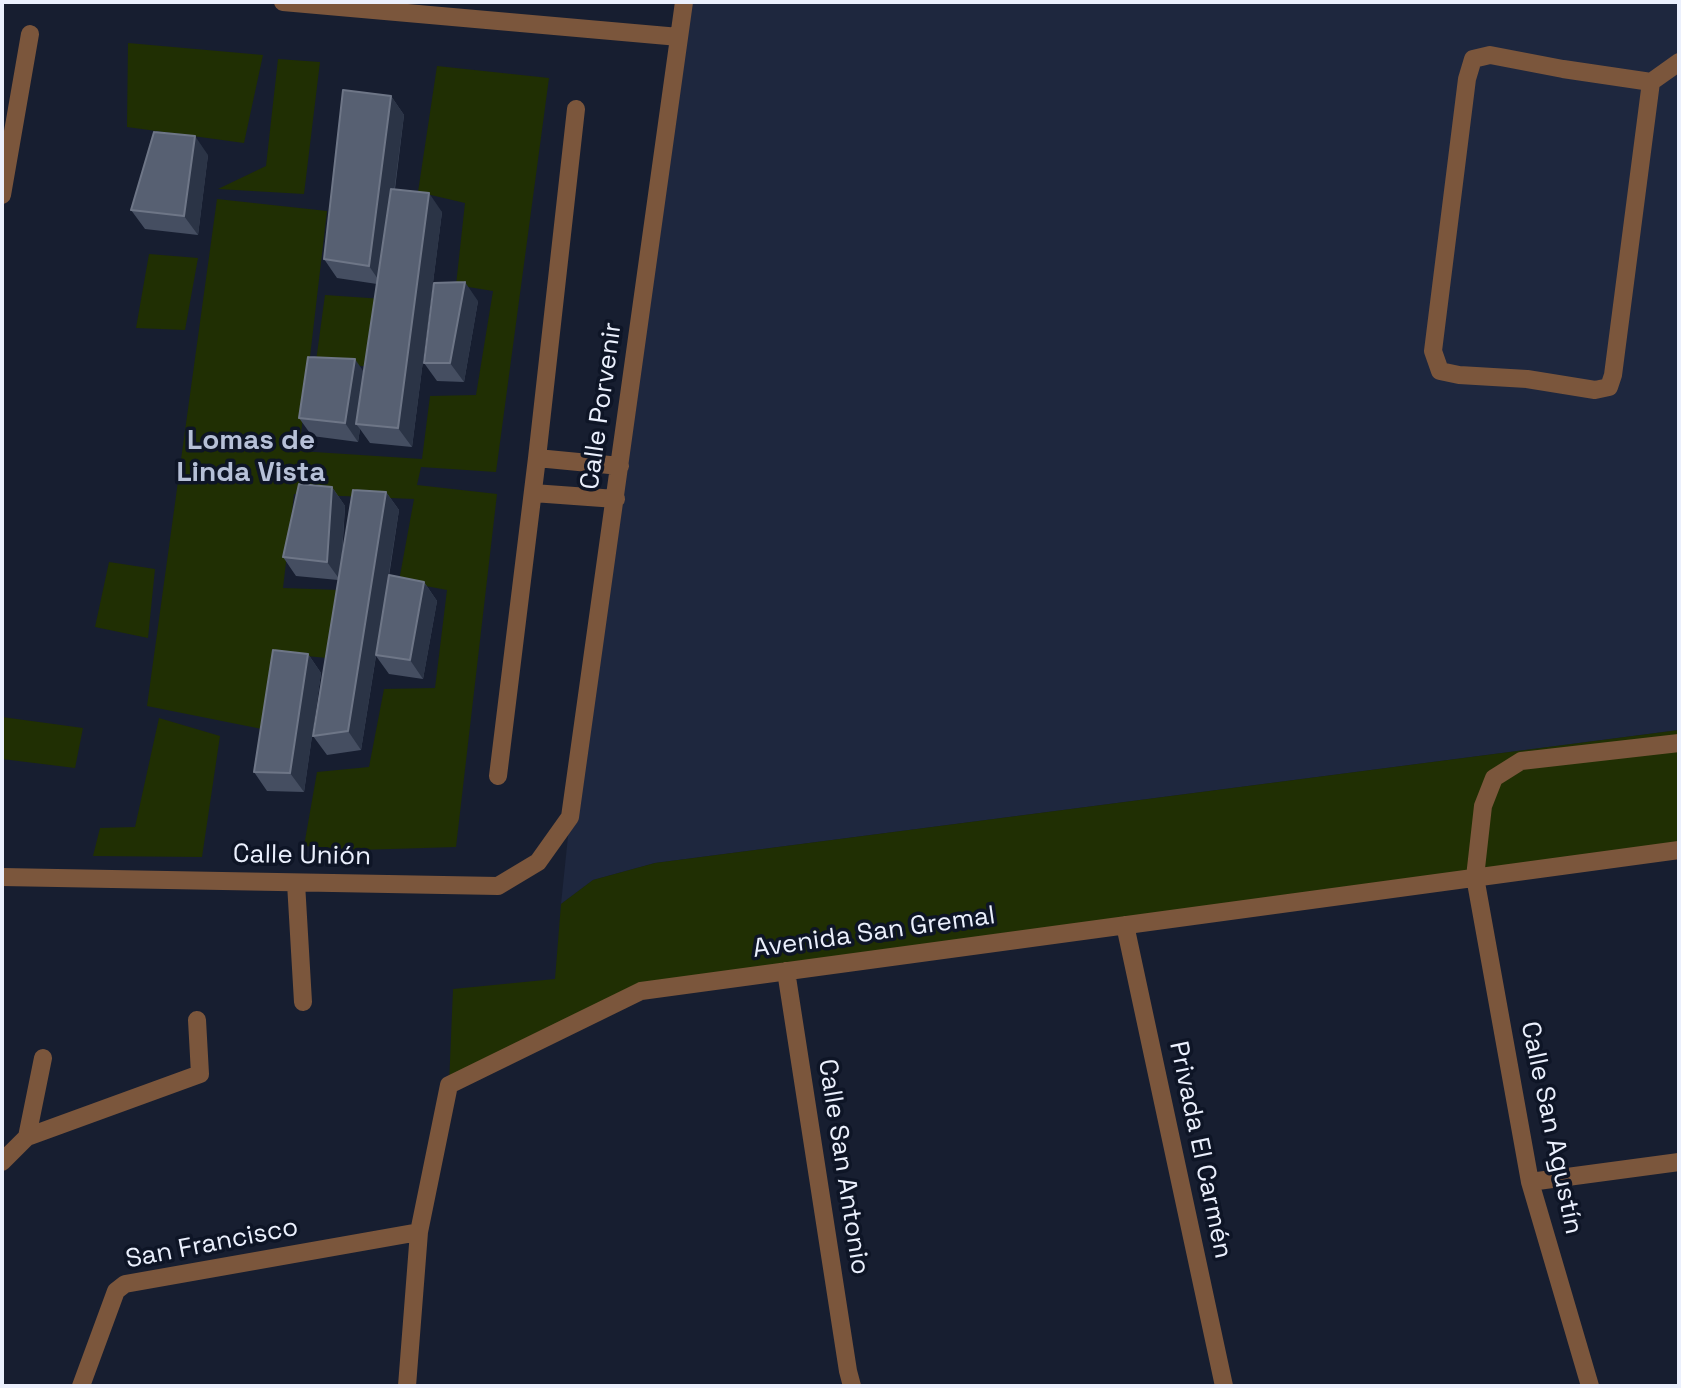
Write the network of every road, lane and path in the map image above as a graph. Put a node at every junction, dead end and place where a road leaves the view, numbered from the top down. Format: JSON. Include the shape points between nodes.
{"nodes":[{"id":1,"x":285,"y":2,"type":"edge"},
{"id":2,"x":684,"y":2,"type":"edge"},
{"id":3,"x":30,"y":34,"type":"dead end"},
{"id":4,"x":679,"y":37,"type":"junction"},
{"id":5,"x":1679,"y":62,"type":"edge"},
{"id":6,"x":1651,"y":82,"type":"junction"},
{"id":7,"x":576,"y":109,"type":"dead end"},
{"id":8,"x":2,"y":195,"type":"edge"},
{"id":9,"x":537,"y":458,"type":"junction"},
{"id":10,"x":620,"y":466,"type":"junction"},
{"id":11,"x":533,"y":493,"type":"junction"},
{"id":12,"x":615,"y":499,"type":"junction"},
{"id":13,"x":1679,"y":743,"type":"edge"},
{"id":14,"x":498,"y":776,"type":"dead end"},
{"id":15,"x":570,"y":817,"type":"joint"},
{"id":16,"x":1679,"y":850,"type":"edge"},
{"id":17,"x":2,"y":877,"type":"edge"},
{"id":18,"x":1475,"y":877,"type":"junction"},
{"id":19,"x":296,"y":883,"type":"junction"},
{"id":20,"x":1125,"y":925,"type":"junction"},
{"id":21,"x":786,"y":971,"type":"junction"},
{"id":22,"x":303,"y":1002,"type":"dead end"},
{"id":23,"x":197,"y":1020,"type":"dead end"},
{"id":24,"x":43,"y":1058,"type":"dead end"},
{"id":25,"x":27,"y":1138,"type":"junction"},
{"id":26,"x":2,"y":1162,"type":"edge"},
{"id":27,"x":1679,"y":1162,"type":"edge"},
{"id":28,"x":1530,"y":1182,"type":"junction"},
{"id":29,"x":419,"y":1232,"type":"junction"},
{"id":30,"x":847,"y":1381,"type":"edge"},
{"id":31,"x":81,"y":1386,"type":"edge"},
{"id":32,"x":407,"y":1386,"type":"edge"},
{"id":33,"x":1224,"y":1386,"type":"edge"},
{"id":34,"x":1590,"y":1386,"type":"edge"}],
"edges":[{"from":1,"to":4,"type":"street"},
{"from":2,"to":4,"type":"street","name":"Calle Porvenir"},
{"from":3,"to":8,"type":"street"},
{"from":4,"to":10,"type":"street","name":"Calle Porvenir"},
{"from":5,"to":6,"type":"street"},
{"from":6,"to":6,"type":"street","via":[[1609,387],[1595,390],[1440,371],[1433,351],[1473,59],[1490,55]]},
{"from":7,"to":9,"type":"street"},
{"from":9,"to":10,"type":"street"},
{"from":9,"to":11,"type":"street"},
{"from":10,"to":12,"type":"street","name":"Calle Porvenir"},
{"from":11,"to":12,"type":"street"},
{"from":11,"to":14,"type":"street"},
{"from":12,"to":15,"type":"street","name":"Calle Porvenir"},
{"from":13,"to":18,"type":"street","via":[[1521,761],[1493,778],[1483,806]]},
{"from":15,"to":19,"type":"street","name":"Calle Unión","via":[[538,863],[498,886]]},
{"from":16,"to":18,"type":"street","name":"Avenida San Gremal"},
{"from":17,"to":19,"type":"street","name":"Calle Unión"},
{"from":18,"to":20,"type":"street","name":"Avenida San Gremal"},
{"from":18,"to":28,"type":"street","name":"Calle San Agustín"},
{"from":19,"to":22,"type":"street"},
{"from":20,"to":21,"type":"street","name":"Avenida San Gremal"},
{"from":20,"to":33,"type":"street","name":"Privada El Carmén"},
{"from":21,"to":29,"type":"street","name":"Avenida San Gremal","via":[[641,991],[449,1085]]},
{"from":21,"to":30,"type":"street","name":"Calle San Antonio"},
{"from":23,"to":25,"type":"street","via":[[200,1074]]},
{"from":24,"to":25,"type":"street"},
{"from":25,"to":26,"type":"street"},
{"from":27,"to":28,"type":"street"},
{"from":28,"to":34,"type":"street","name":"Calle San Agustín"},
{"from":29,"to":31,"type":"street","name":"San Francisco","via":[[125,1284],[116,1291]]},
{"from":29,"to":32,"type":"street"}]}
